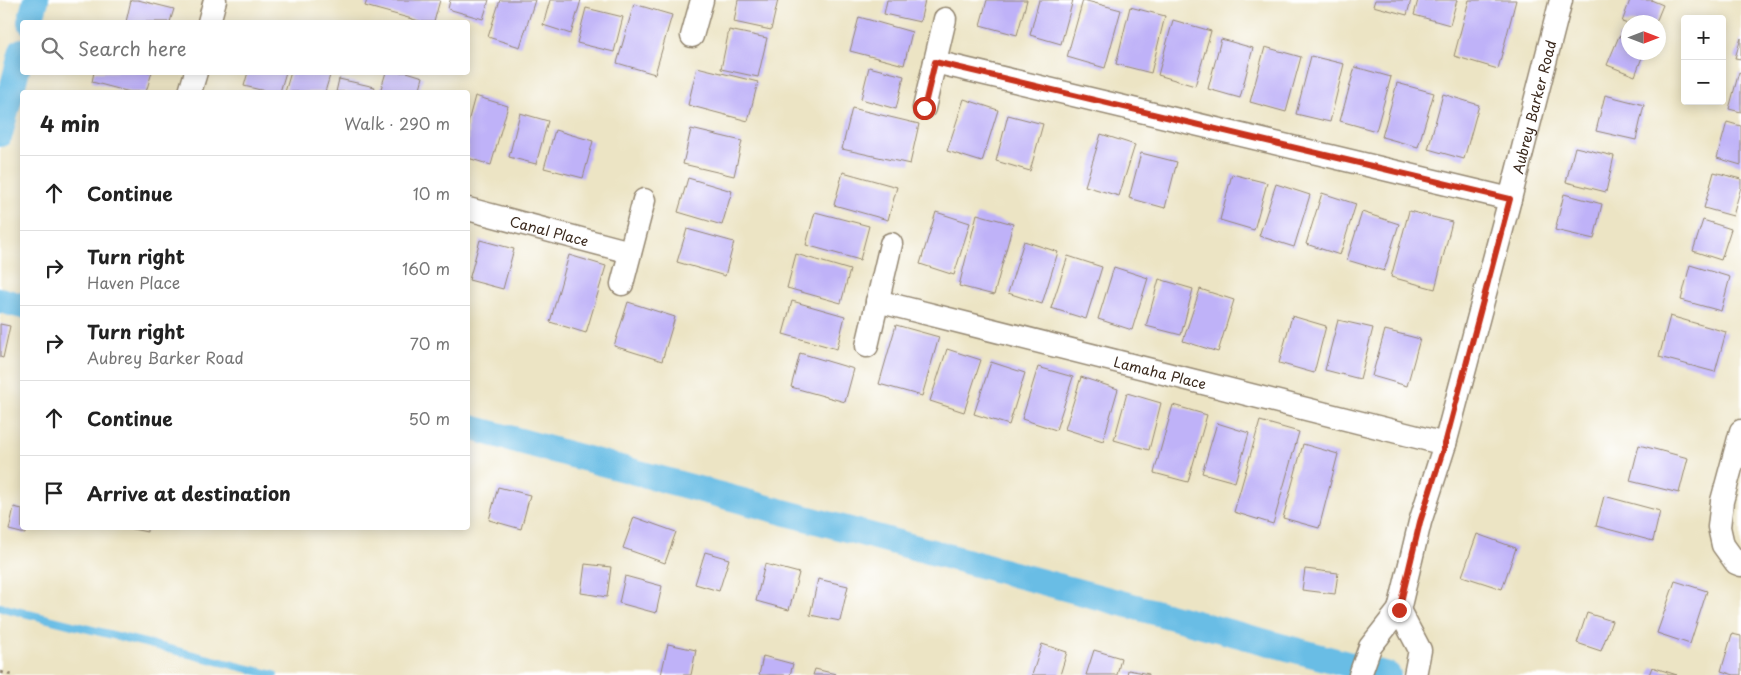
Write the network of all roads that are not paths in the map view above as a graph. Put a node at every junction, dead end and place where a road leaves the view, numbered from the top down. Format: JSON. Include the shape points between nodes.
{"nodes":[{"id":1,"x":215,"y":0,"type":"edge"},
{"id":2,"x":700,"y":0,"type":"edge"},
{"id":3,"x":1561,"y":0,"type":"edge"},
{"id":4,"x":945,"y":19,"type":"dead end"},
{"id":5,"x":210,"y":20,"type":"edge"},
{"id":6,"x":692,"y":36,"type":"dead end"},
{"id":7,"x":935,"y":62,"type":"junction"},
{"id":8,"x":195,"y":75,"type":"edge"},
{"id":9,"x":191,"y":90,"type":"edge"},
{"id":10,"x":924,"y":108,"type":"dead end"},
{"id":11,"x":1510,"y":199,"type":"junction"},
{"id":12,"x":644,"y":200,"type":"dead end"},
{"id":13,"x":470,"y":210,"type":"edge"},
{"id":14,"x":891,"y":244,"type":"dead end"},
{"id":15,"x":630,"y":252,"type":"junction"},
{"id":16,"x":622,"y":284,"type":"dead end"},
{"id":17,"x":877,"y":301,"type":"junction"},
{"id":18,"x":867,"y":346,"type":"dead end"},
{"id":19,"x":1741,"y":431,"type":"edge"},
{"id":20,"x":1445,"y":444,"type":"junction"},
{"id":21,"x":1741,"y":565,"type":"edge"},
{"id":22,"x":1399,"y":610,"type":"junction"},
{"id":23,"x":1360,"y":675,"type":"edge"},
{"id":24,"x":1415,"y":675,"type":"edge"}],
"edges":[{"from":1,"to":5,"type":"street"},
{"from":2,"to":6,"type":"street"},
{"from":3,"to":11,"type":"street","name":"Aubrey Barker Road"},
{"from":4,"to":7,"type":"street"},
{"from":7,"to":10,"type":"street"},
{"from":7,"to":11,"type":"street"},
{"from":8,"to":9,"type":"street"},
{"from":11,"to":20,"type":"street","name":"Aubrey Barker Road"},
{"from":12,"to":15,"type":"street"},
{"from":13,"to":15,"type":"street","name":"Canal Place"},
{"from":14,"to":17,"type":"street"},
{"from":15,"to":16,"type":"street"},
{"from":17,"to":18,"type":"street"},
{"from":17,"to":20,"type":"street","name":"Lamaha Place"},
{"from":19,"to":21,"type":"street","via":[[1722,501],[1719,528],[1723,545]]},
{"from":20,"to":22,"type":"street","name":"Aubrey Barker Road","via":[[1420,522]]},
{"from":22,"to":23,"type":"street","via":[[1370,647]]},
{"from":22,"to":24,"type":"street","via":[[1420,650]]}]}
